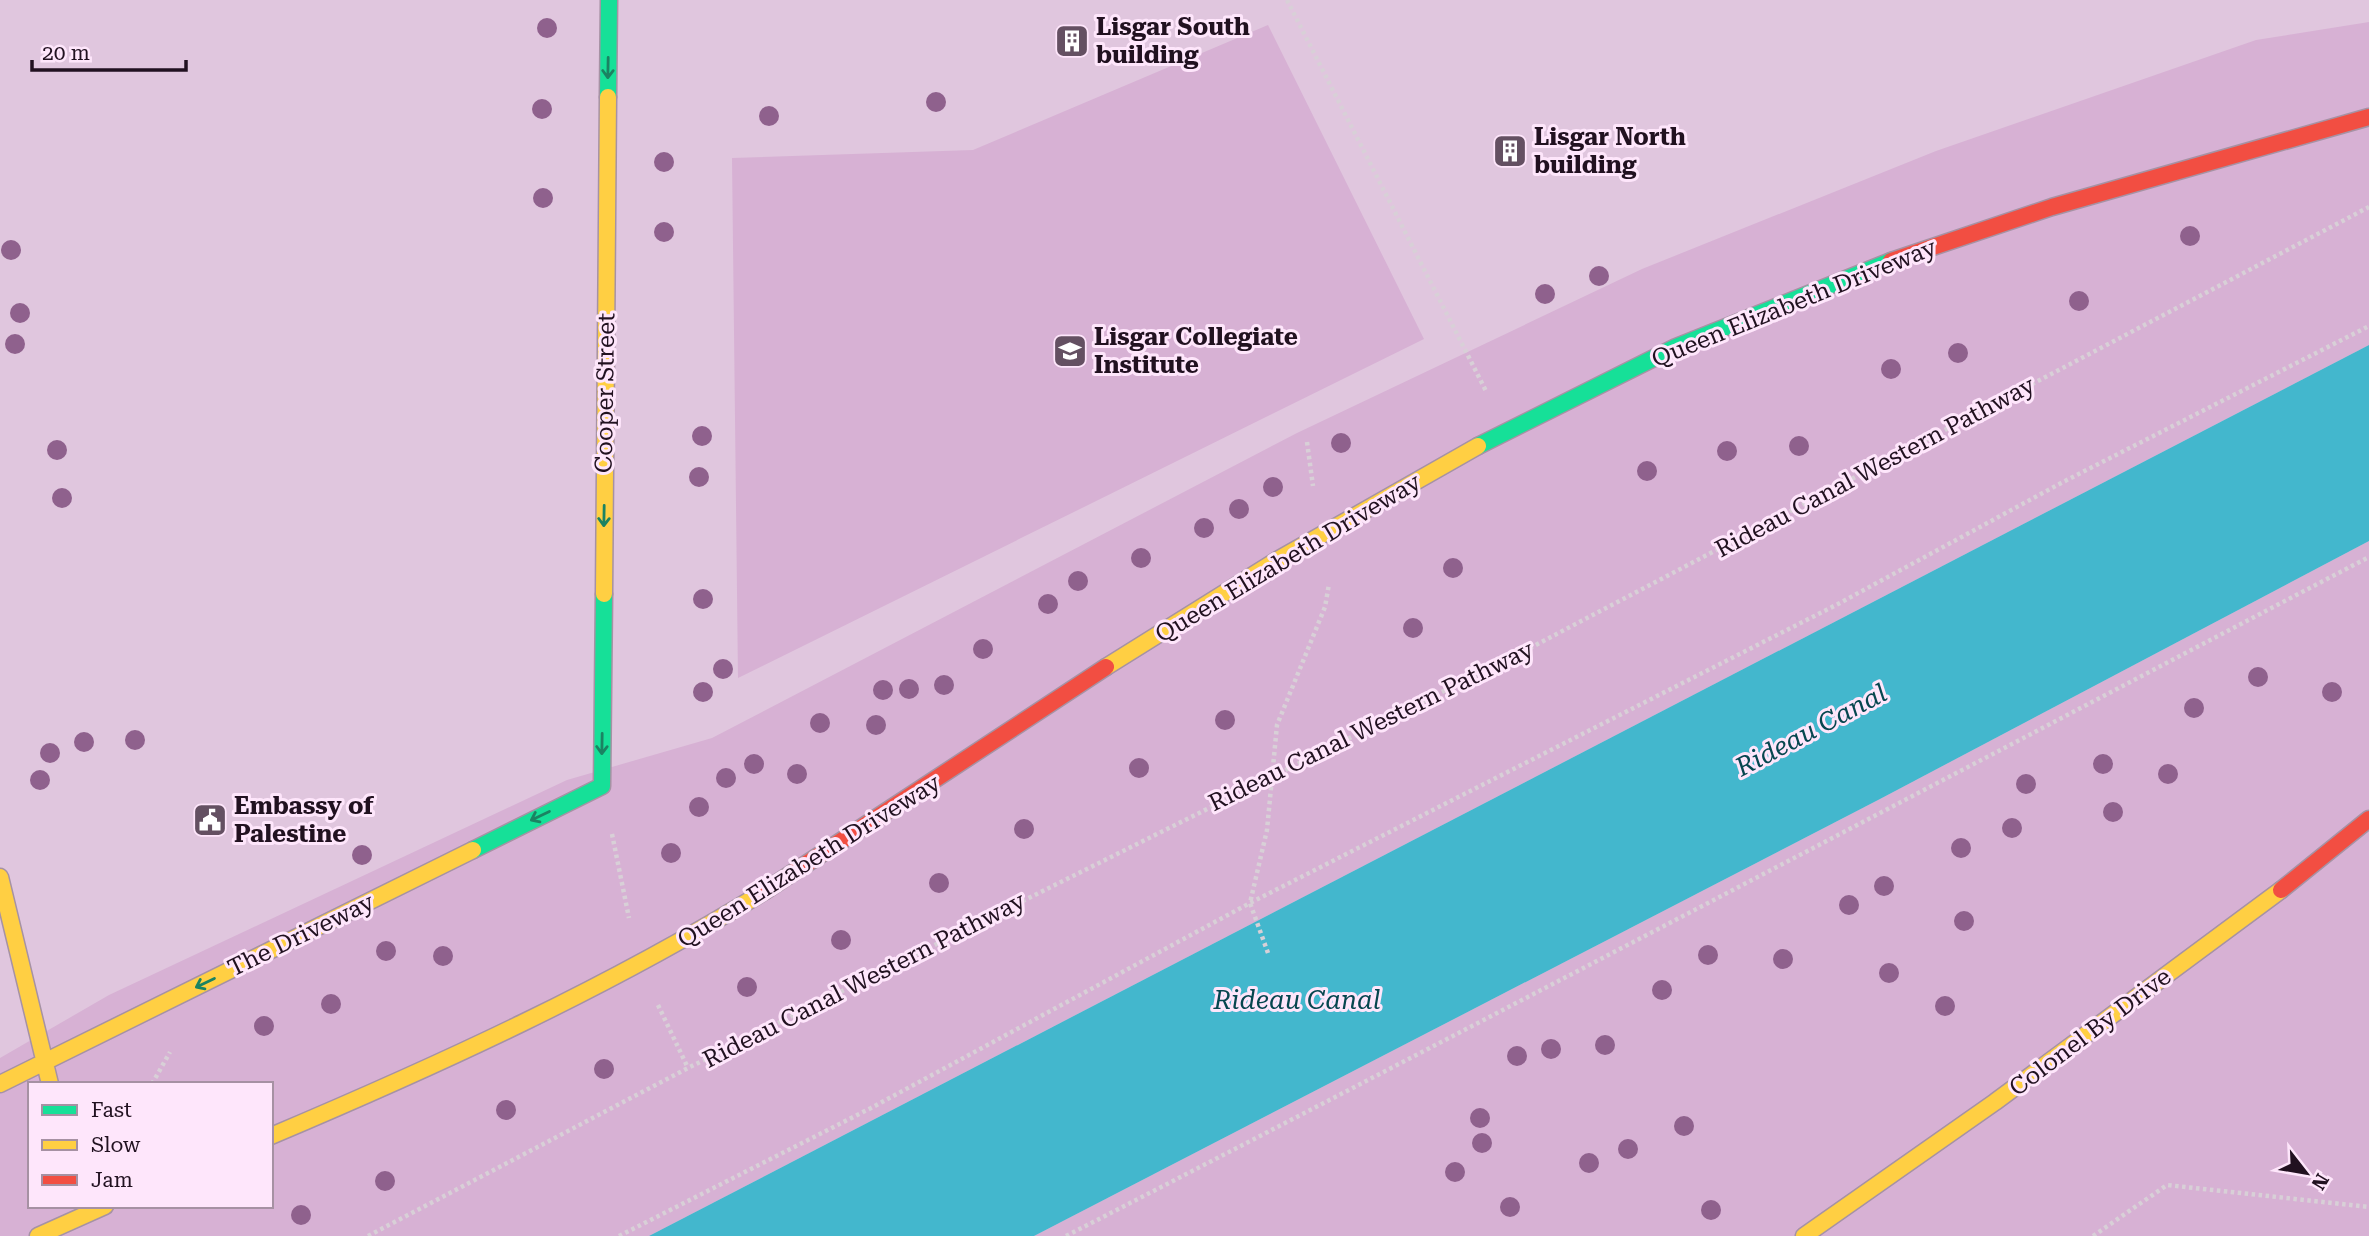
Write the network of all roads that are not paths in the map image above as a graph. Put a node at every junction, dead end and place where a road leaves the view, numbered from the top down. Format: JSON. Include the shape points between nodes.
{"nodes":[{"id":1,"x":609,"y":0,"type":"edge"},
{"id":2,"x":2369,"y":117,"type":"edge"},
{"id":3,"x":601,"y":786,"type":"joint"},
{"id":4,"x":2369,"y":819,"type":"edge"},
{"id":5,"x":0,"y":877,"type":"edge"},
{"id":6,"x":44,"y":1062,"type":"junction"},
{"id":7,"x":49,"y":1082,"type":"edge"},
{"id":8,"x":0,"y":1084,"type":"edge"},
{"id":9,"x":273,"y":1135,"type":"edge"},
{"id":10,"x":80,"y":1211,"type":"edge"},
{"id":11,"x":38,"y":1236,"type":"edge"},
{"id":12,"x":1804,"y":1236,"type":"edge"}],
"edges":[{"from":1,"to":3,"type":"street","name":"Cooper Street","one_way":true},
{"from":2,"to":9,"type":"street","name":"Queen Elizabeth Driveway","via":[[2008,220],[1721,329],[1608,380],[1320,535],[1103,668],[933,784],[664,951],[448,1061]]},
{"from":3,"to":6,"type":"street","name":"The Driveway","one_way":true},
{"from":4,"to":12,"type":"street","name":"Colonel By Drive","via":[[2313,866],[1995,1102]]},
{"from":5,"to":6,"type":"street"},
{"from":6,"to":7,"type":"street"},
{"from":6,"to":8,"type":"street","name":"The Driveway"},
{"from":10,"to":11,"type":"street"}]}
